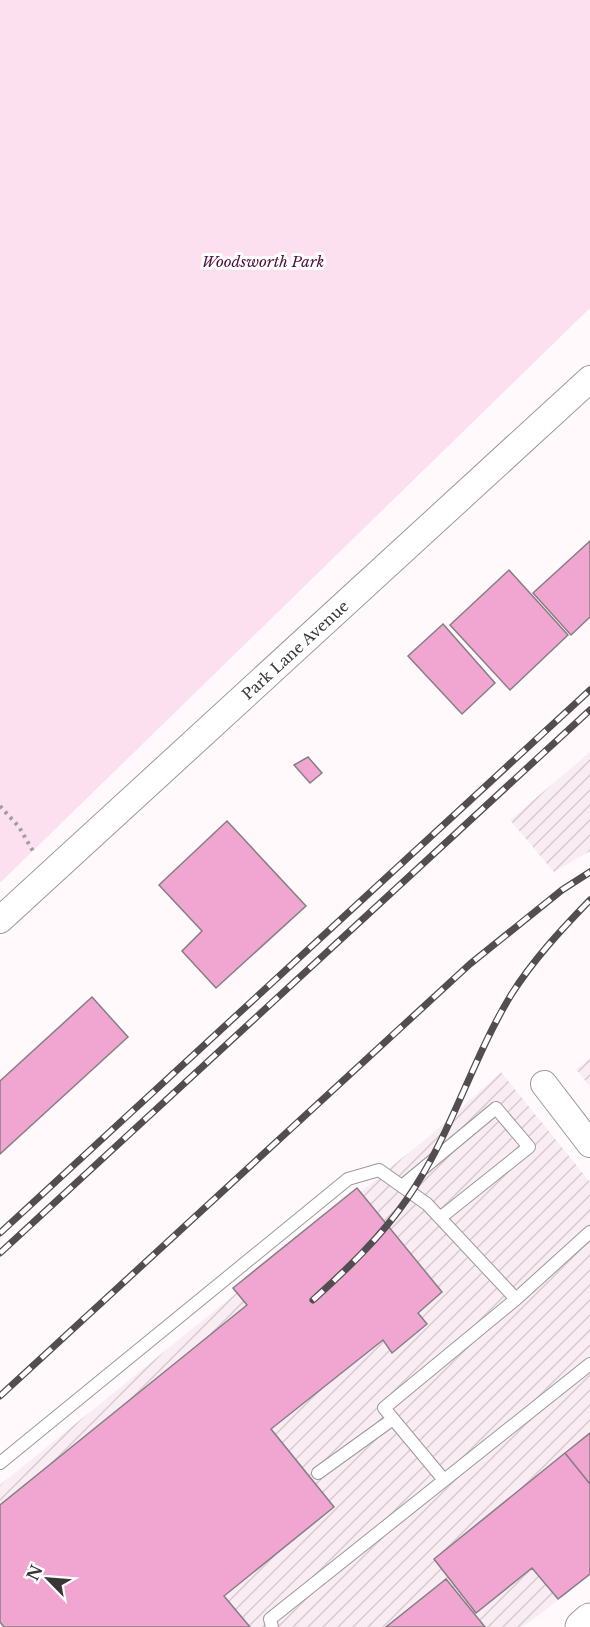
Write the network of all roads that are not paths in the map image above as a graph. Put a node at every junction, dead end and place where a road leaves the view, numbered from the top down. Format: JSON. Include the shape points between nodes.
{"nodes":[{"id":1,"x":590,"y":379,"type":"edge"},
{"id":2,"x":0,"y":920,"type":"edge"},
{"id":3,"x":544,"y":1084,"type":"dead end"},
{"id":4,"x":590,"y":1144,"type":"edge"},
{"id":5,"x":402,"y":1186,"type":"junction"},
{"id":6,"x":440,"y":1218,"type":"junction"},
{"id":7,"x":590,"y":1232,"type":"edge"},
{"id":8,"x":516,"y":1299,"type":"junction"},
{"id":9,"x":590,"y":1364,"type":"edge"},
{"id":10,"x":393,"y":1419,"type":"junction"},
{"id":11,"x":0,"y":1463,"type":"edge"},
{"id":12,"x":318,"y":1473,"type":"dead end"},
{"id":13,"x":444,"y":1480,"type":"junction"},
{"id":14,"x":590,"y":1620,"type":"edge"},
{"id":15,"x":273,"y":1627,"type":"edge"},
{"id":16,"x":582,"y":1627,"type":"edge"}],
"edges":[{"from":1,"to":2,"type":"street","name":"Park Lane Avenue"},
{"from":3,"to":4,"type":"street"},
{"from":5,"to":6,"type":"lane"},
{"from":5,"to":6,"type":"lane","via":[[496,1108],[529,1147]]},
{"from":5,"to":11,"type":"lane","via":[[379,1170],[348,1179]]},
{"from":6,"to":8,"type":"lane"},
{"from":7,"to":8,"type":"lane"},
{"from":8,"to":10,"type":"lane","via":[[384,1408]]},
{"from":9,"to":13,"type":"lane"},
{"from":10,"to":12,"type":"lane"},
{"from":10,"to":13,"type":"lane"},
{"from":13,"to":15,"type":"lane","via":[[270,1619]]},
{"from":14,"to":16,"type":"main road"}]}
